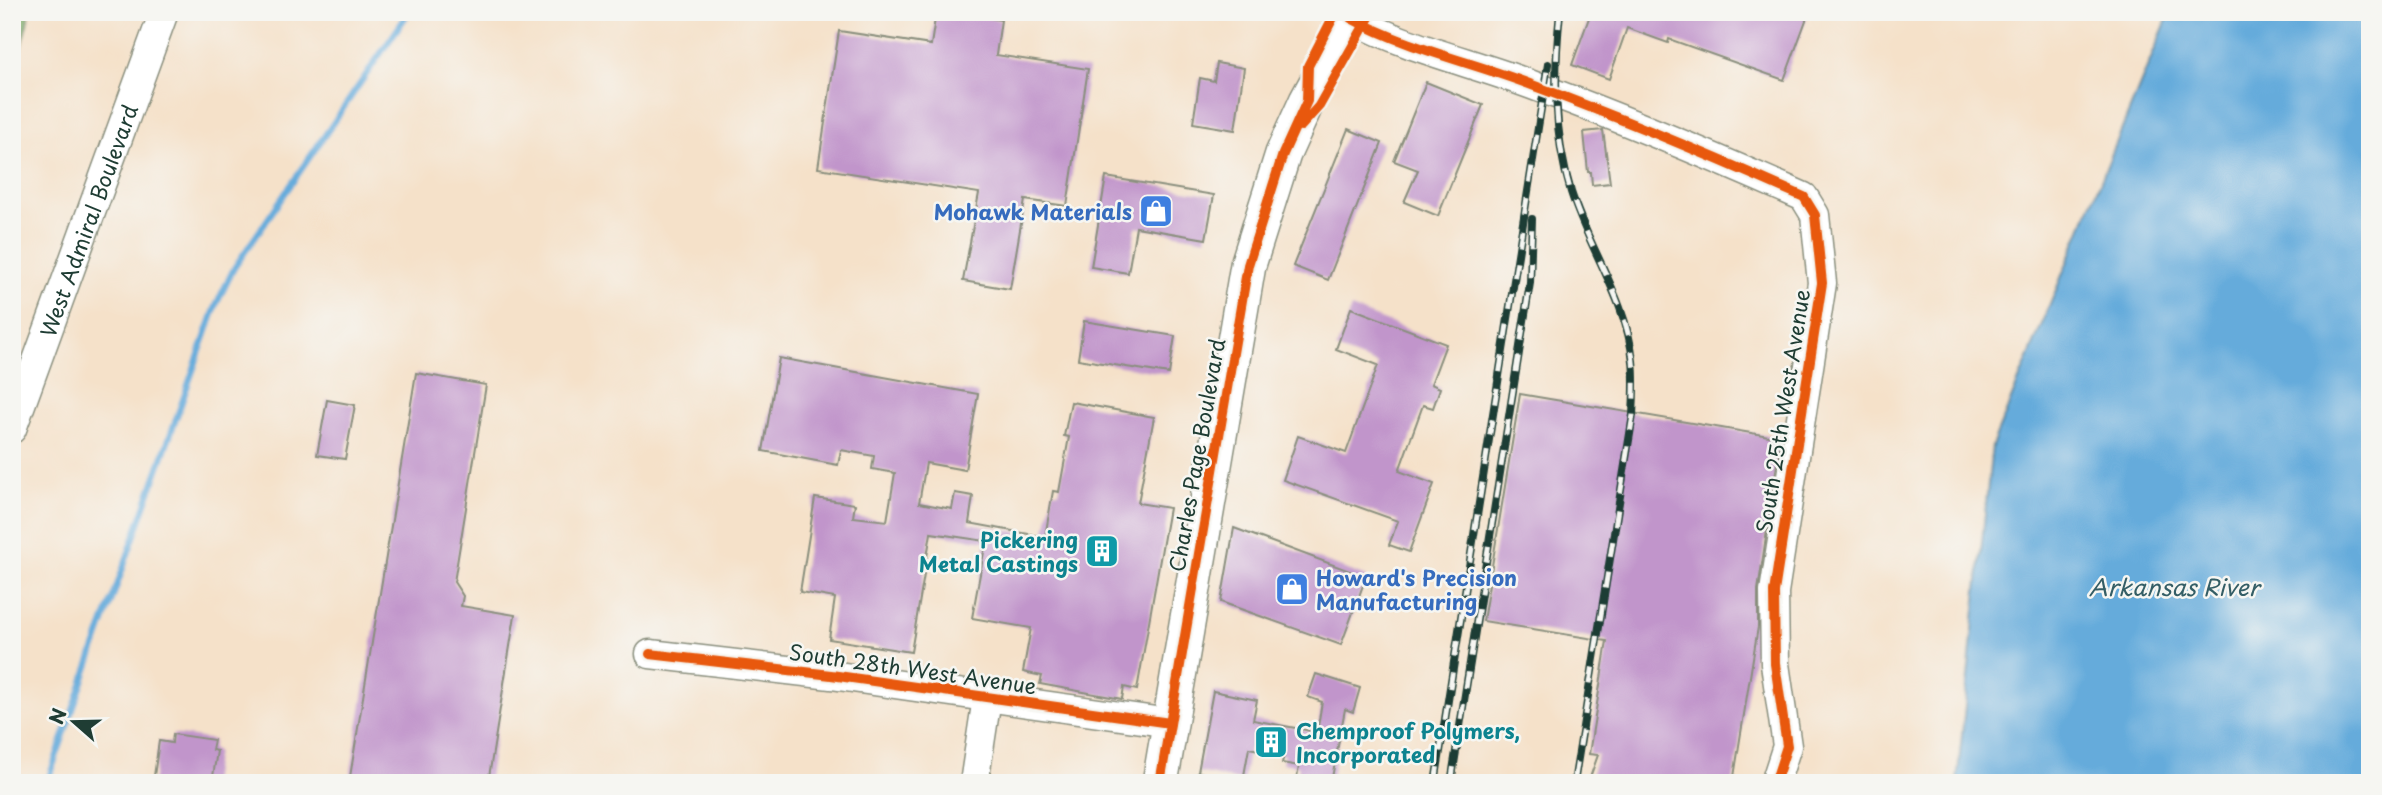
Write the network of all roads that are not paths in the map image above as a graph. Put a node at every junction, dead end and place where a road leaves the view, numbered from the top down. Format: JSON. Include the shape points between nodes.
{"nodes":[{"id":1,"x":164,"y":12,"type":"edge"},
{"id":2,"x":1349,"y":14,"type":"edge"},
{"id":3,"x":12,"y":429,"type":"edge"},
{"id":4,"x":650,"y":654,"type":"dead end"},
{"id":5,"x":987,"y":698,"type":"junction"},
{"id":6,"x":1170,"y":723,"type":"junction"},
{"id":7,"x":974,"y":783,"type":"edge"},
{"id":8,"x":1160,"y":783,"type":"edge"},
{"id":9,"x":1775,"y":783,"type":"edge"}],
"edges":[{"from":1,"to":3,"type":"street","name":"West Admiral Boulevard"},
{"from":2,"to":6,"type":"main road","name":"Charles Page Boulevard","via":[[1283,154],[1248,265]]},
{"from":2,"to":9,"type":"street","name":"South 25th West Avenue","via":[[1380,34],[1669,138],[1804,197],[1815,215],[1822,283],[1774,592],[1776,663],[1787,746]]},
{"from":4,"to":5,"type":"street","name":"South 28th West Avenue"},
{"from":5,"to":6,"type":"street","name":"South 28th West Avenue"},
{"from":5,"to":7,"type":"street"},
{"from":6,"to":8,"type":"main road","name":"Charles Page Boulevard"}]}
